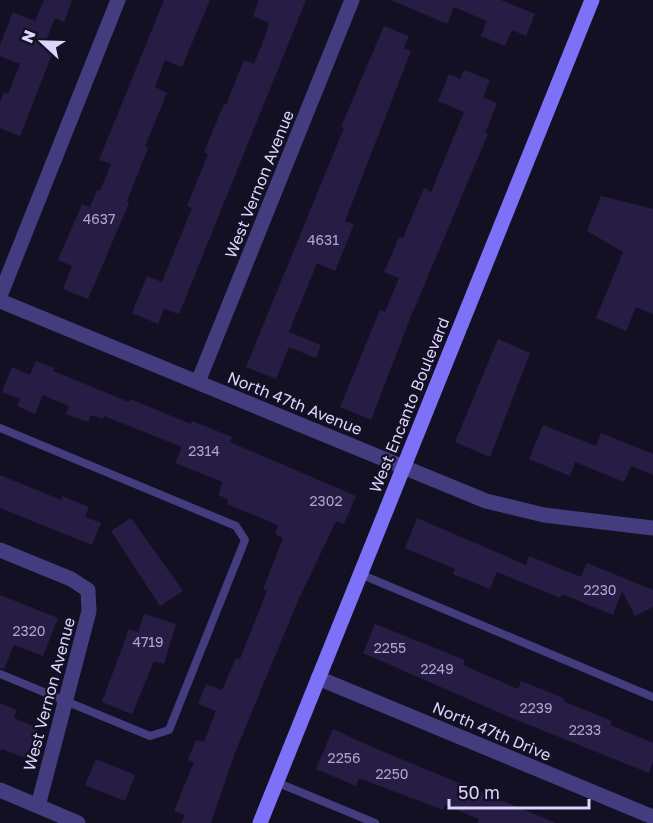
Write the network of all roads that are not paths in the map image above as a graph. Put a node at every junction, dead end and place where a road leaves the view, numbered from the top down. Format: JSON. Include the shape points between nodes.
{"nodes":[{"id":1,"x":118,"y":0,"type":"edge"},
{"id":2,"x":352,"y":0,"type":"edge"},
{"id":3,"x":592,"y":0,"type":"edge"},
{"id":4,"x":0,"y":296,"type":"edge"},
{"id":5,"x":0,"y":301,"type":"edge"},
{"id":6,"x":198,"y":382,"type":"junction"},
{"id":7,"x":0,"y":428,"type":"edge"},
{"id":8,"x":403,"y":467,"type":"junction"},
{"id":9,"x":653,"y":528,"type":"edge"},
{"id":10,"x":0,"y":550,"type":"edge"},
{"id":11,"x":360,"y":574,"type":"junction"},
{"id":12,"x":0,"y":674,"type":"edge"},
{"id":13,"x":318,"y":678,"type":"junction"},
{"id":14,"x":653,"y":697,"type":"edge"},
{"id":15,"x":66,"y":702,"type":"junction"},
{"id":16,"x":276,"y":782,"type":"junction"},
{"id":17,"x":0,"y":790,"type":"edge"},
{"id":18,"x":38,"y":806,"type":"junction"},
{"id":19,"x":653,"y":817,"type":"edge"},
{"id":20,"x":78,"y":823,"type":"edge"},
{"id":21,"x":260,"y":823,"type":"edge"},
{"id":22,"x":375,"y":823,"type":"edge"}],
"edges":[{"from":1,"to":4,"type":"street"},
{"from":2,"to":6,"type":"street","name":"West Vernon Avenue"},
{"from":3,"to":8,"type":"street","name":"West Encanto Boulevard"},
{"from":5,"to":6,"type":"street","name":"North 47th Avenue"},
{"from":6,"to":8,"type":"street","name":"North 47th Avenue"},
{"from":7,"to":15,"type":"lane","via":[[236,526],[245,540],[169,730],[150,736]]},
{"from":8,"to":9,"type":"street","name":"North 47th Avenue","via":[[512,509]]},
{"from":8,"to":11,"type":"street","name":"West Encanto Boulevard"},
{"from":10,"to":15,"type":"street","name":"West Vernon Avenue","via":[[88,590],[89,611]]},
{"from":11,"to":13,"type":"street","name":"West Encanto Boulevard"},
{"from":11,"to":14,"type":"lane"},
{"from":12,"to":15,"type":"lane"},
{"from":13,"to":16,"type":"street","name":"West Encanto Boulevard"},
{"from":13,"to":19,"type":"street","name":"North 47th Drive"},
{"from":15,"to":18,"type":"street","name":"West Vernon Avenue"},
{"from":16,"to":21,"type":"street","name":"West Encanto Boulevard"},
{"from":16,"to":22,"type":"lane"},
{"from":17,"to":18,"type":"street"},
{"from":18,"to":20,"type":"street"}]}
